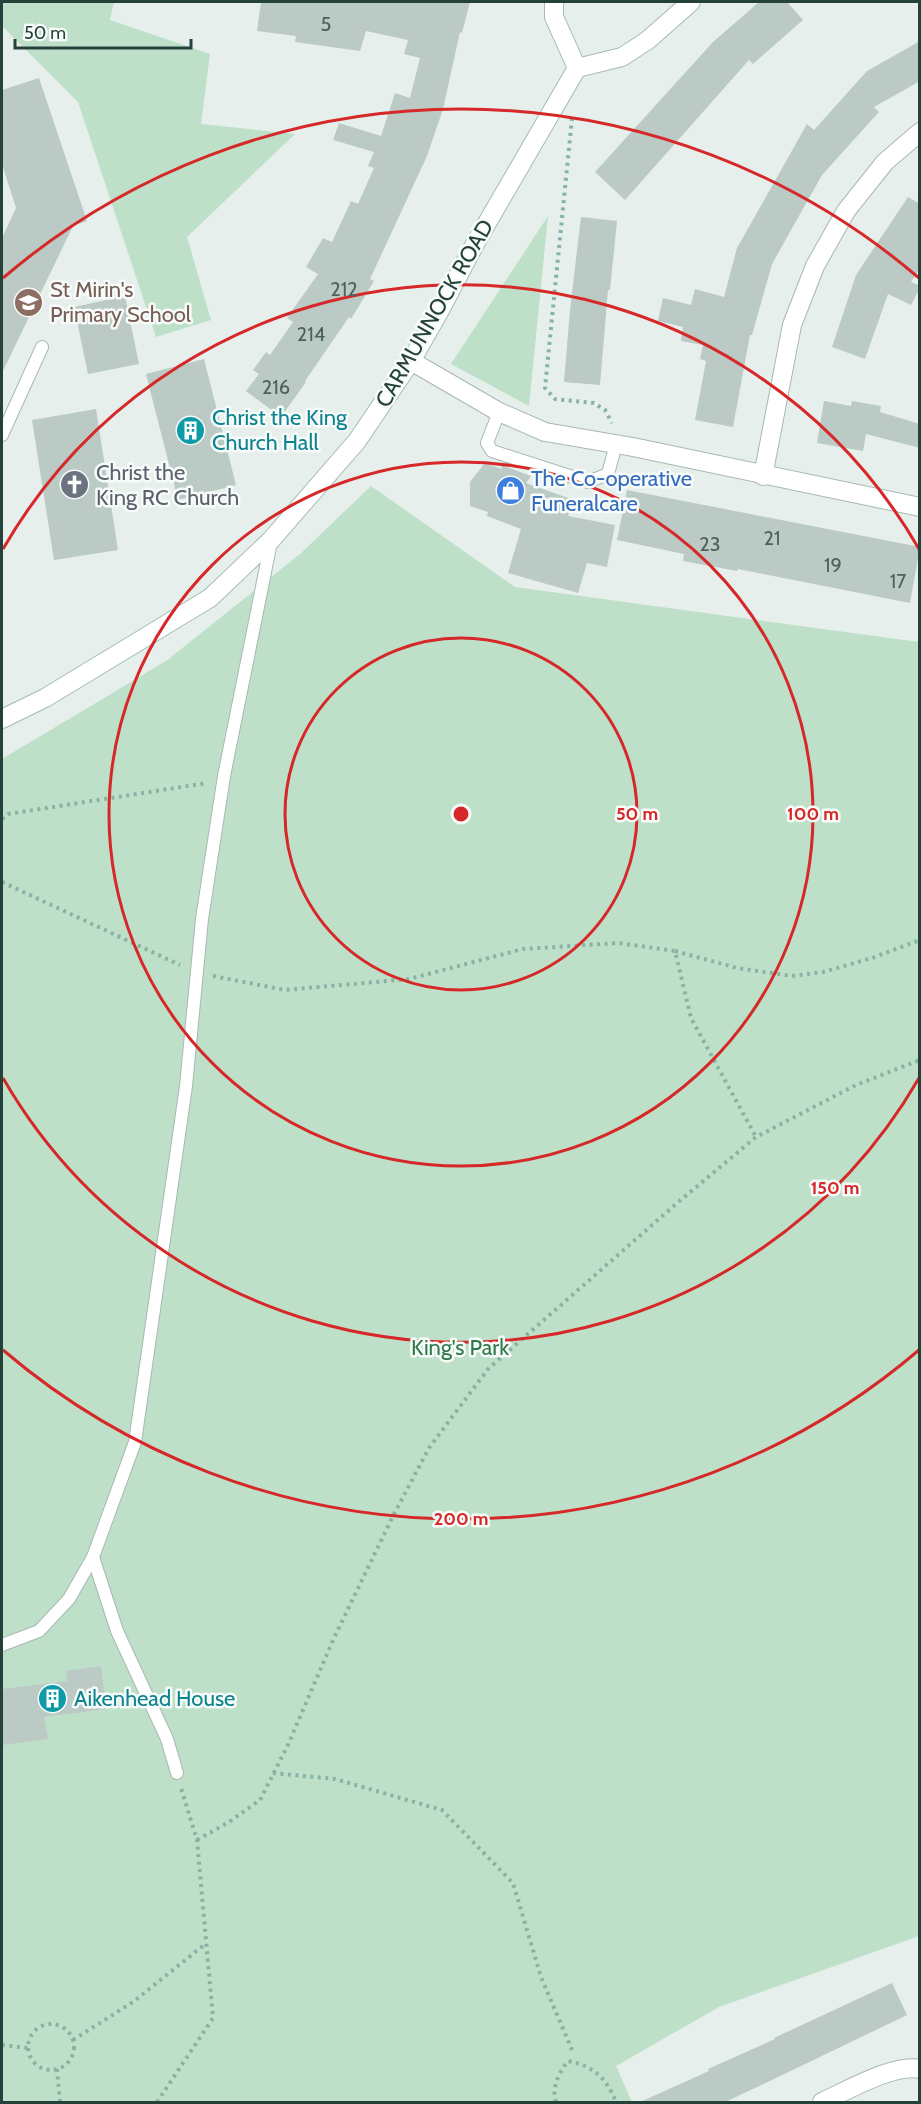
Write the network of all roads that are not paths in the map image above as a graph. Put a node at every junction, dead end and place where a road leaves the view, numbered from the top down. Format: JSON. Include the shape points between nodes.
{"nodes":[{"id":1,"x":554,"y":2,"type":"edge"},
{"id":2,"x":692,"y":2,"type":"edge"},
{"id":3,"x":577,"y":68,"type":"junction"},
{"id":4,"x":920,"y":132,"type":"edge"},
{"id":5,"x":42,"y":347,"type":"dead end"},
{"id":6,"x":411,"y":361,"type":"junction"},
{"id":7,"x":499,"y":412,"type":"junction"},
{"id":8,"x":2,"y":435,"type":"edge"},
{"id":9,"x":616,"y":444,"type":"junction"},
{"id":10,"x":763,"y":476,"type":"junction"},
{"id":11,"x":920,"y":507,"type":"edge"},
{"id":12,"x":271,"y":540,"type":"junction"},
{"id":13,"x":2,"y":717,"type":"edge"},
{"id":14,"x":93,"y":1557,"type":"junction"},
{"id":15,"x":2,"y":1645,"type":"edge"},
{"id":16,"x":177,"y":1773,"type":"road end"},
{"id":17,"x":920,"y":2069,"type":"edge"},
{"id":18,"x":822,"y":2103,"type":"edge"}],
"edges":[{"from":1,"to":3,"type":"street","via":[[554,17]]},
{"from":2,"to":3,"type":"street","via":[[622,57]]},
{"from":3,"to":6,"type":"street","name":"CARMUNNOCK ROAD"},
{"from":4,"to":10,"type":"street","via":[[885,162],[846,211],[815,266],[792,325]]},
{"from":5,"to":8,"type":"lane"},
{"from":6,"to":7,"type":"street"},
{"from":6,"to":12,"type":"street","name":"CARMUNNOCK ROAD","via":[[357,441]]},
{"from":7,"to":9,"type":"street","via":[[545,432]]},
{"from":7,"to":9,"type":"lane","via":[[487,443],[492,451],[588,482],[608,474]]},
{"from":9,"to":10,"type":"street"},
{"from":10,"to":11,"type":"street"},
{"from":12,"to":13,"type":"street","name":"CARMUNNOCK ROAD","via":[[210,598],[45,698]]},
{"from":12,"to":14,"type":"lane","via":[[224,780],[202,919],[186,1086],[135,1442]]},
{"from":14,"to":15,"type":"lane","via":[[69,1599],[39,1631]]},
{"from":14,"to":16,"type":"lane","via":[[117,1631],[166,1739]]},
{"from":17,"to":18,"type":"street","via":[[891,2071]]}]}
